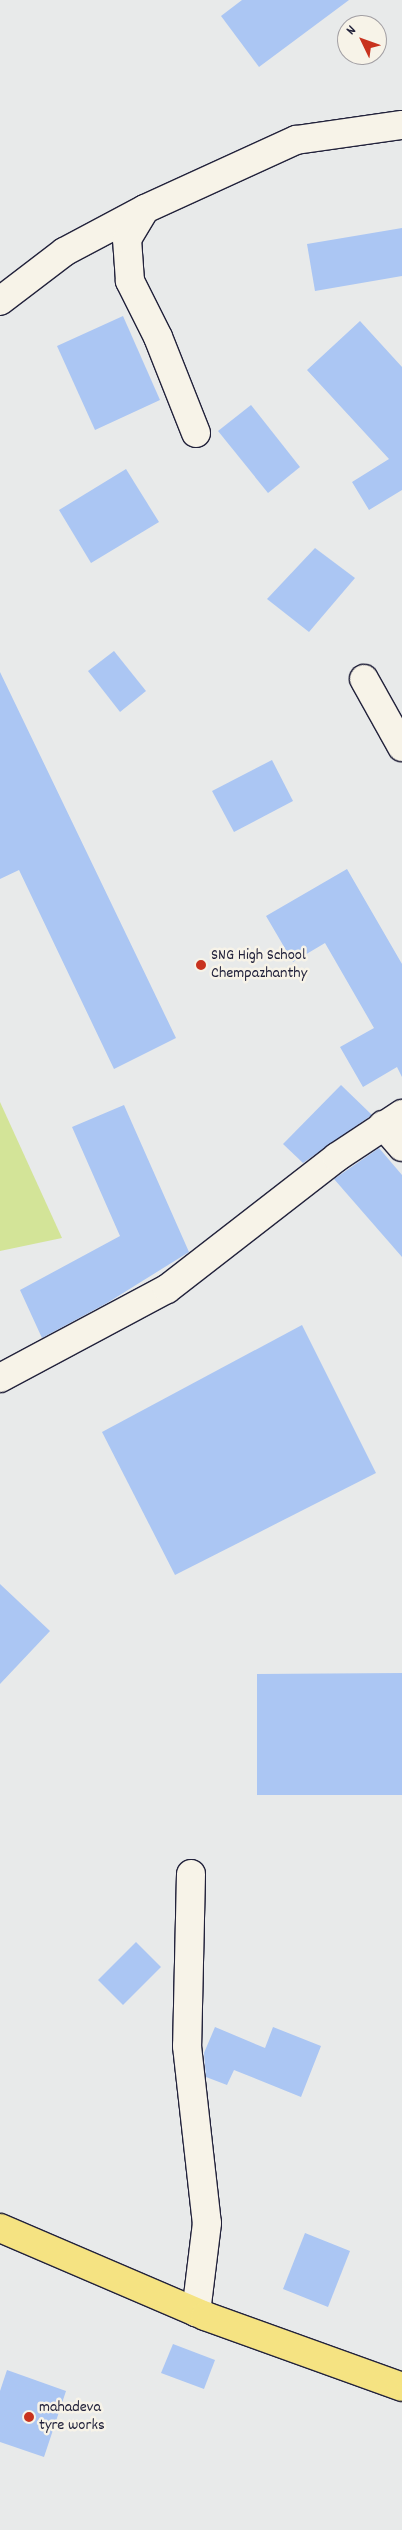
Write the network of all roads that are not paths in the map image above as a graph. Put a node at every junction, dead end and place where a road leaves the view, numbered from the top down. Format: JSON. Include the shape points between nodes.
{"nodes":[{"id":1,"x":402,"y":125,"type":"edge"},
{"id":2,"x":145,"y":209,"type":"junction"},
{"id":3,"x":0,"y":301,"type":"edge"},
{"id":4,"x":196,"y":433,"type":"dead end"},
{"id":5,"x":364,"y":679,"type":"dead end"},
{"id":6,"x":402,"y":747,"type":"edge"},
{"id":7,"x":392,"y":1120,"type":"edge"},
{"id":8,"x":402,"y":1147,"type":"edge"},
{"id":9,"x":0,"y":1378,"type":"edge"},
{"id":10,"x":191,"y":1874,"type":"dead end"},
{"id":11,"x":0,"y":2228,"type":"edge"},
{"id":12,"x":196,"y":2312,"type":"junction"},
{"id":13,"x":402,"y":2387,"type":"edge"}],
"edges":[{"from":1,"to":2,"type":"street","via":[[296,140]]},
{"from":2,"to":3,"type":"street","via":[[64,252]]},
{"from":2,"to":4,"type":"street","via":[[127,239],[130,281],[158,336]]},
{"from":5,"to":6,"type":"street"},
{"from":7,"to":8,"type":"street"},
{"from":7,"to":9,"type":"street","via":[[167,1289]]},
{"from":10,"to":12,"type":"street","via":[[187,2046],[207,2223]]},
{"from":11,"to":12,"type":"main road"},
{"from":12,"to":13,"type":"main road"}]}
